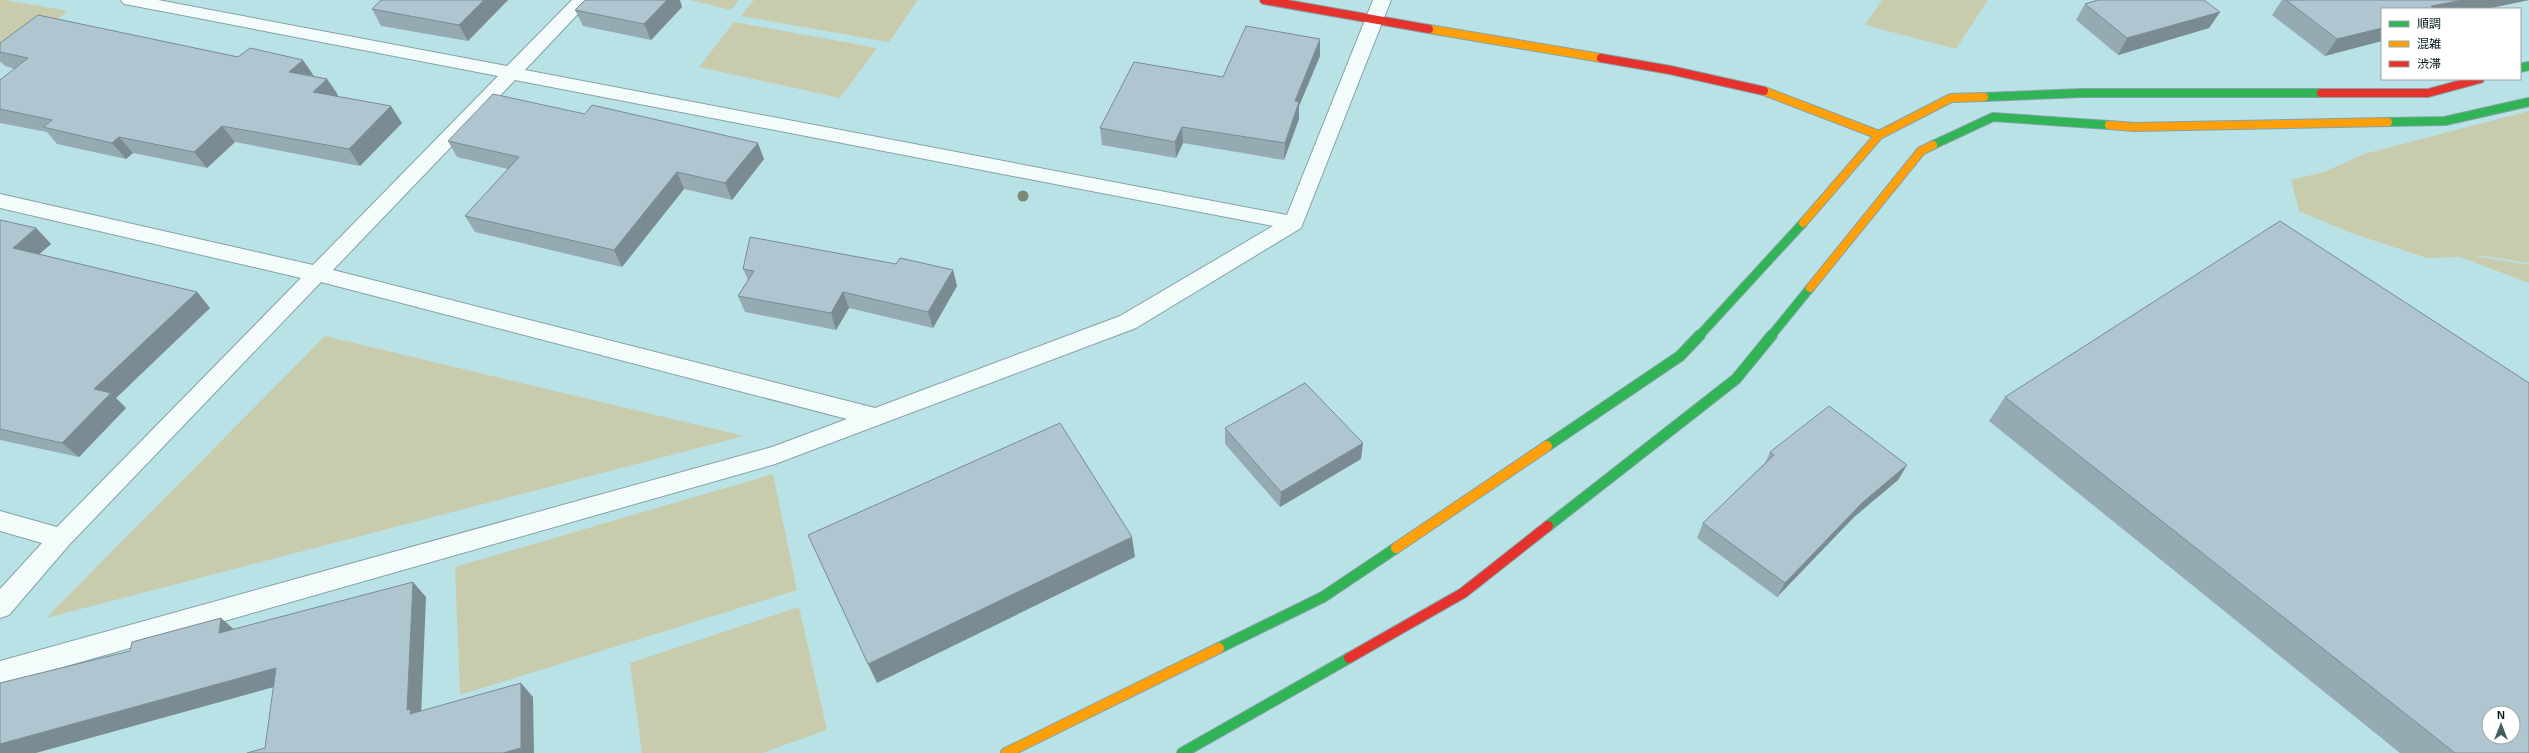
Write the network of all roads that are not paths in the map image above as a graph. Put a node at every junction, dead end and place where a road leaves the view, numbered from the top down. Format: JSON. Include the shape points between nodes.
{"nodes":[{"id":1,"x":130,"y":0,"type":"edge"},
{"id":2,"x":582,"y":0,"type":"edge"},
{"id":3,"x":1264,"y":0,"type":"edge"},
{"id":4,"x":1382,"y":0,"type":"edge"},
{"id":5,"x":1375,"y":19,"type":"junction"},
{"id":6,"x":512,"y":74,"type":"junction"},
{"id":7,"x":2476,"y":80,"type":"edge"},
{"id":8,"x":2529,"y":102,"type":"edge"},
{"id":9,"x":1879,"y":135,"type":"junction"},
{"id":10,"x":0,"y":200,"type":"edge"},
{"id":11,"x":1294,"y":223,"type":"junction"},
{"id":12,"x":318,"y":274,"type":"junction"},
{"id":13,"x":875,"y":417,"type":"junction"},
{"id":14,"x":0,"y":521,"type":"edge"},
{"id":15,"x":60,"y":538,"type":"junction"},
{"id":16,"x":0,"y":607,"type":"edge"},
{"id":17,"x":0,"y":672,"type":"edge"},
{"id":18,"x":1006,"y":753,"type":"edge"},
{"id":19,"x":1182,"y":753,"type":"edge"}],
"edges":[{"from":1,"to":6,"type":"street"},
{"from":2,"to":6,"type":"street"},
{"from":3,"to":5,"type":"street"},
{"from":4,"to":5,"type":"street"},
{"from":5,"to":9,"type":"street","via":[[1670,70],[1769,92]]},
{"from":5,"to":11,"type":"street"},
{"from":6,"to":11,"type":"street"},
{"from":6,"to":12,"type":"street"},
{"from":7,"to":9,"type":"street","via":[[2428,93],[2083,93],[1951,98]]},
{"from":8,"to":19,"type":"street","via":[[2445,121],[2134,127],[1993,117],[1921,151],[1736,379],[1463,593]]},
{"from":9,"to":18,"type":"street","via":[[1822,202],[1680,356],[1323,597]]},
{"from":10,"to":12,"type":"street"},
{"from":11,"to":13,"type":"street","via":[[1128,322]]},
{"from":12,"to":13,"type":"street"},
{"from":12,"to":15,"type":"street"},
{"from":13,"to":17,"type":"street","via":[[775,455]]},
{"from":14,"to":15,"type":"street"},
{"from":15,"to":16,"type":"street"}]}
